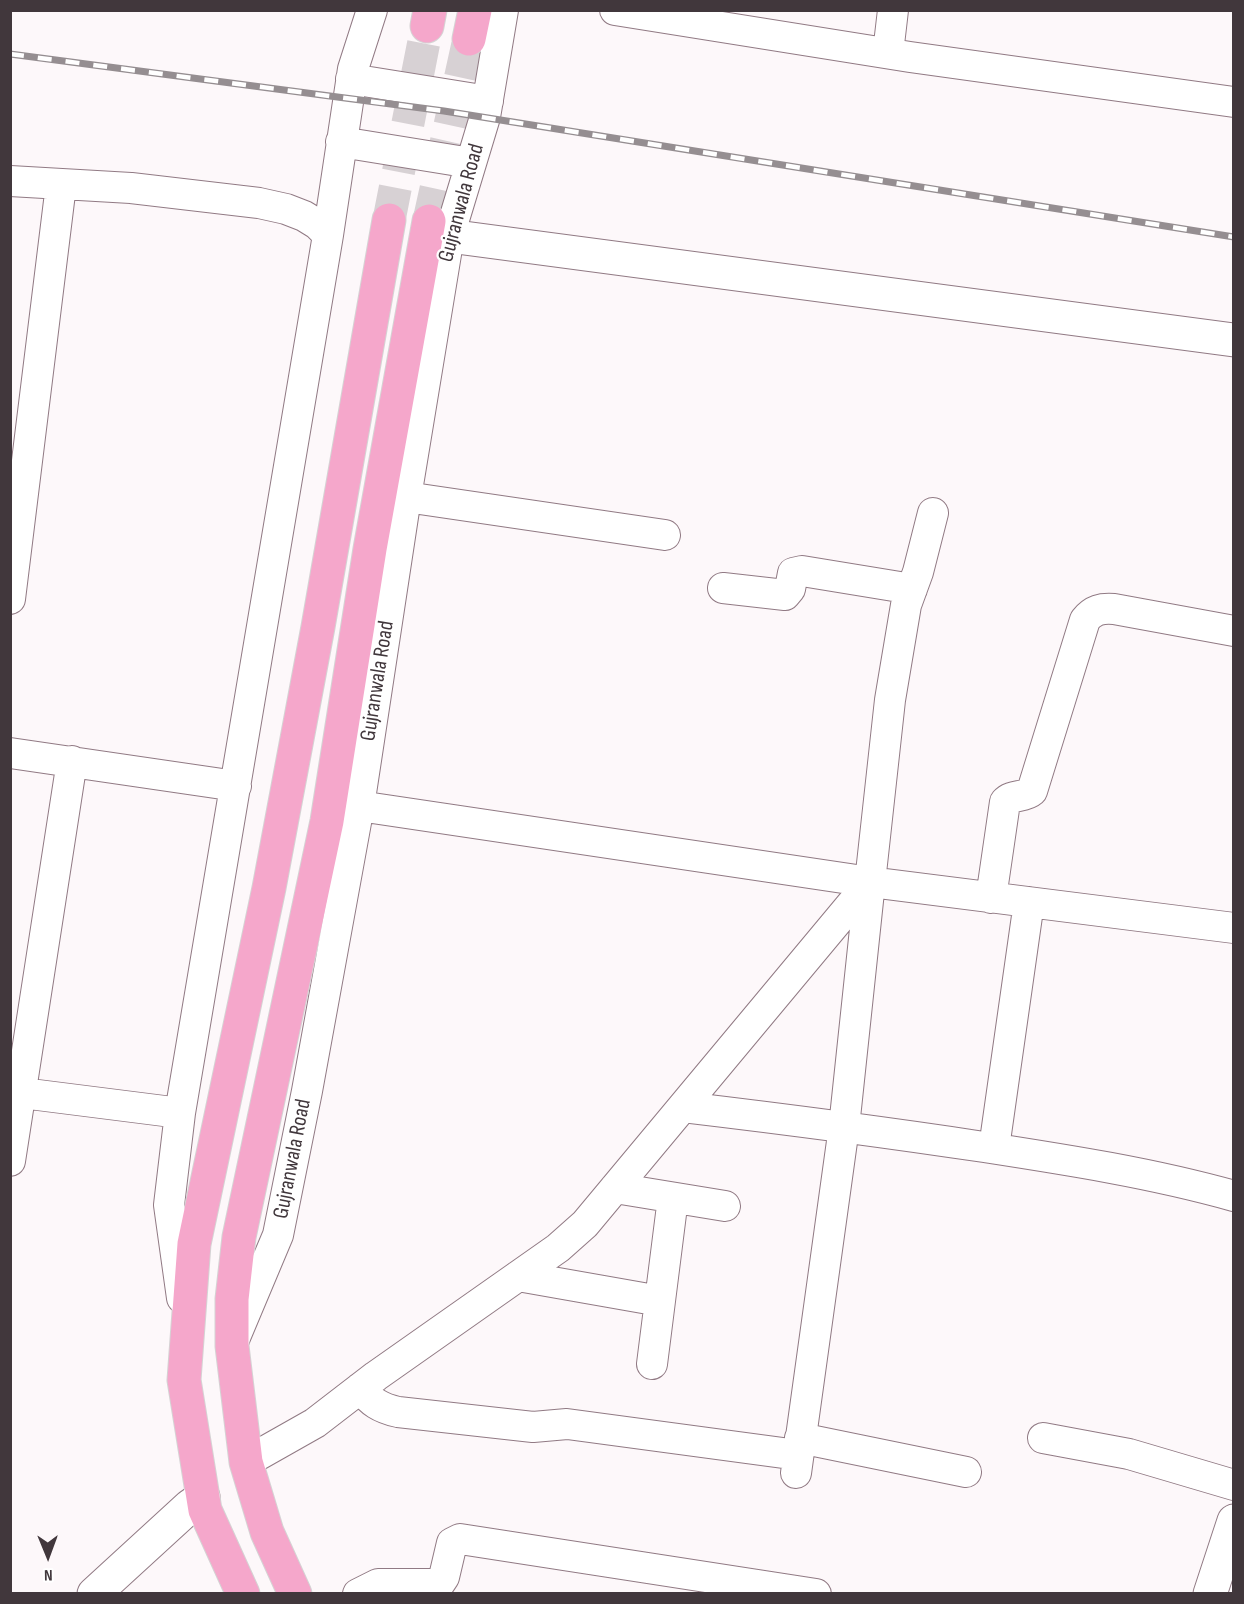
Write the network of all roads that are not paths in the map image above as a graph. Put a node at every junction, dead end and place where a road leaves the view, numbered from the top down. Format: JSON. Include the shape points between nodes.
{"nodes":[{"id":1,"x":372,"y":10,"type":"edge"},
{"id":2,"x":503,"y":10,"type":"edge"},
{"id":3,"x":615,"y":10,"type":"edge"},
{"id":4,"x":893,"y":10,"type":"edge"},
{"id":5,"x":782,"y":23,"type":"edge"},
{"id":6,"x":888,"y":53,"type":"junction"},
{"id":7,"x":351,"y":79,"type":"junction"},
{"id":8,"x":488,"y":100,"type":"junction"},
{"id":9,"x":1233,"y":102,"type":"edge"},
{"id":10,"x":341,"y":142,"type":"junction"},
{"id":11,"x":471,"y":163,"type":"junction"},
{"id":12,"x":10,"y":181,"type":"edge"},
{"id":13,"x":61,"y":185,"type":"junction"},
{"id":14,"x":389,"y":220,"type":"tunnel mouth"},
{"id":15,"x":439,"y":229,"type":"junction"},
{"id":16,"x":328,"y":235,"type":"junction"},
{"id":17,"x":1233,"y":340,"type":"edge"},
{"id":18,"x":406,"y":497,"type":"junction"},
{"id":19,"x":933,"y":513,"type":"dead end"},
{"id":20,"x":665,"y":535,"type":"dead end"},
{"id":21,"x":723,"y":588,"type":"dead end"},
{"id":22,"x":912,"y":589,"type":"junction"},
{"id":23,"x":10,"y":599,"type":"edge"},
{"id":24,"x":1233,"y":631,"type":"edge"},
{"id":25,"x":10,"y":753,"type":"edge"},
{"id":26,"x":72,"y":761,"type":"junction"},
{"id":27,"x":236,"y":786,"type":"junction"},
{"id":28,"x":359,"y":806,"type":"junction"},
{"id":29,"x":870,"y":882,"type":"junction"},
{"id":30,"x":991,"y":898,"type":"junction"},
{"id":31,"x":1029,"y":902,"type":"junction"},
{"id":32,"x":1233,"y":928,"type":"edge"},
{"id":33,"x":22,"y":1093,"type":"junction"},
{"id":34,"x":683,"y":1107,"type":"junction"},
{"id":35,"x":180,"y":1113,"type":"junction"},
{"id":36,"x":844,"y":1127,"type":"junction"},
{"id":37,"x":994,"y":1148,"type":"junction"},
{"id":38,"x":10,"y":1161,"type":"edge"},
{"id":39,"x":615,"y":1188,"type":"junction"},
{"id":40,"x":1233,"y":1196,"type":"edge"},
{"id":41,"x":673,"y":1198,"type":"junction"},
{"id":42,"x":724,"y":1206,"type":"dead end"},
{"id":43,"x":518,"y":1276,"type":"junction"},
{"id":44,"x":660,"y":1301,"type":"junction"},
{"id":45,"x":186,"y":1331,"type":"junction"},
{"id":46,"x":232,"y":1346,"type":"junction"},
{"id":47,"x":652,"y":1364,"type":"dead end"},
{"id":48,"x":360,"y":1388,"type":"junction"},
{"id":49,"x":1043,"y":1438,"type":"dead end"},
{"id":50,"x":798,"y":1455,"type":"junction"},
{"id":51,"x":246,"y":1462,"type":"junction"},
{"id":52,"x":966,"y":1472,"type":"dead end"},
{"id":53,"x":1233,"y":1485,"type":"edge"},
{"id":54,"x":203,"y":1497,"type":"junction"},
{"id":55,"x":1233,"y":1521,"type":"edge"},
{"id":56,"x":786,"y":1591,"type":"edge"},
{"id":57,"x":94,"y":1593,"type":"edge"},
{"id":58,"x":243,"y":1593,"type":"edge"},
{"id":59,"x":295,"y":1593,"type":"edge"},
{"id":60,"x":358,"y":1593,"type":"edge"},
{"id":61,"x":816,"y":1593,"type":"edge"},
{"id":62,"x":1210,"y":1593,"type":"edge"}],
"edges":[{"from":1,"to":7,"type":"street"},
{"from":2,"to":8,"type":"street","name":"Gujranwala Road"},
{"from":3,"to":5,"type":"street"},
{"from":4,"to":6,"type":"street"},
{"from":5,"to":6,"type":"street"},
{"from":6,"to":9,"type":"street"},
{"from":7,"to":8,"type":"street"},
{"from":7,"to":10,"type":"street"},
{"from":8,"to":11,"type":"street","name":"Gujranwala Road"},
{"from":10,"to":11,"type":"street"},
{"from":10,"to":16,"type":"street"},
{"from":11,"to":15,"type":"street","name":"Gujranwala Road"},
{"from":12,"to":13,"type":"street"},
{"from":13,"to":16,"type":"street","via":[[131,188],[259,203],[304,216]]},
{"from":13,"to":23,"type":"street"},
{"from":14,"to":45,"type":"highway","via":[[269,888],[194,1244]]},
{"from":15,"to":17,"type":"street"},
{"from":15,"to":18,"type":"street","name":"Gujranwala Road"},
{"from":15,"to":46,"type":"highway","name":"Gujranwala Road","via":[[370,549],[327,821],[239,1237],[232,1299]]},
{"from":16,"to":27,"type":"street"},
{"from":18,"to":20,"type":"street"},
{"from":18,"to":28,"type":"street","name":"Gujranwala Road"},
{"from":19,"to":22,"type":"street"},
{"from":21,"to":22,"type":"street","via":[[785,595],[794,573],[802,571]]},
{"from":22,"to":29,"type":"street","via":[[890,700]]},
{"from":24,"to":30,"type":"street","via":[[1114,609],[1100,609],[1089,615],[1032,791],[1005,802]]},
{"from":25,"to":26,"type":"street"},
{"from":26,"to":27,"type":"street"},
{"from":26,"to":33,"type":"street"},
{"from":27,"to":35,"type":"street"},
{"from":28,"to":29,"type":"street"},
{"from":28,"to":46,"type":"street","name":"Gujranwala Road","via":[[278,1235]]},
{"from":29,"to":30,"type":"street"},
{"from":29,"to":34,"type":"street"},
{"from":29,"to":36,"type":"street"},
{"from":30,"to":31,"type":"street"},
{"from":31,"to":32,"type":"street"},
{"from":31,"to":37,"type":"street"},
{"from":33,"to":35,"type":"street"},
{"from":33,"to":38,"type":"street"},
{"from":34,"to":36,"type":"street"},
{"from":34,"to":39,"type":"street"},
{"from":35,"to":45,"type":"street","via":[[169,1205]]},
{"from":36,"to":37,"type":"street"},
{"from":36,"to":50,"type":"street"},
{"from":37,"to":40,"type":"street","via":[[1130,1172]]},
{"from":39,"to":41,"type":"street"},
{"from":39,"to":43,"type":"street","via":[[585,1224]]},
{"from":41,"to":42,"type":"street"},
{"from":41,"to":44,"type":"street"},
{"from":43,"to":44,"type":"street"},
{"from":43,"to":48,"type":"street"},
{"from":44,"to":47,"type":"street"},
{"from":45,"to":54,"type":"highway","via":[[184,1380]]},
{"from":46,"to":51,"type":"highway","name":"Gujranwala Road"},
{"from":48,"to":50,"type":"street","via":[[377,1406],[398,1412],[533,1427],[567,1424]]},
{"from":48,"to":51,"type":"street","via":[[315,1423]]},
{"from":49,"to":53,"type":"street","via":[[1138,1457]]},
{"from":50,"to":52,"type":"street"},
{"from":51,"to":59,"type":"highway","name":"Gujranwala Road","via":[[267,1532]]},
{"from":54,"to":57,"type":"street"},
{"from":54,"to":58,"type":"highway","via":[[205,1510]]},
{"from":55,"to":62,"type":"street"},
{"from":56,"to":60,"type":"street","via":[[457,1539],[452,1543],[440,1582],[378,1584]]},
{"from":56,"to":61,"type":"street"}]}
